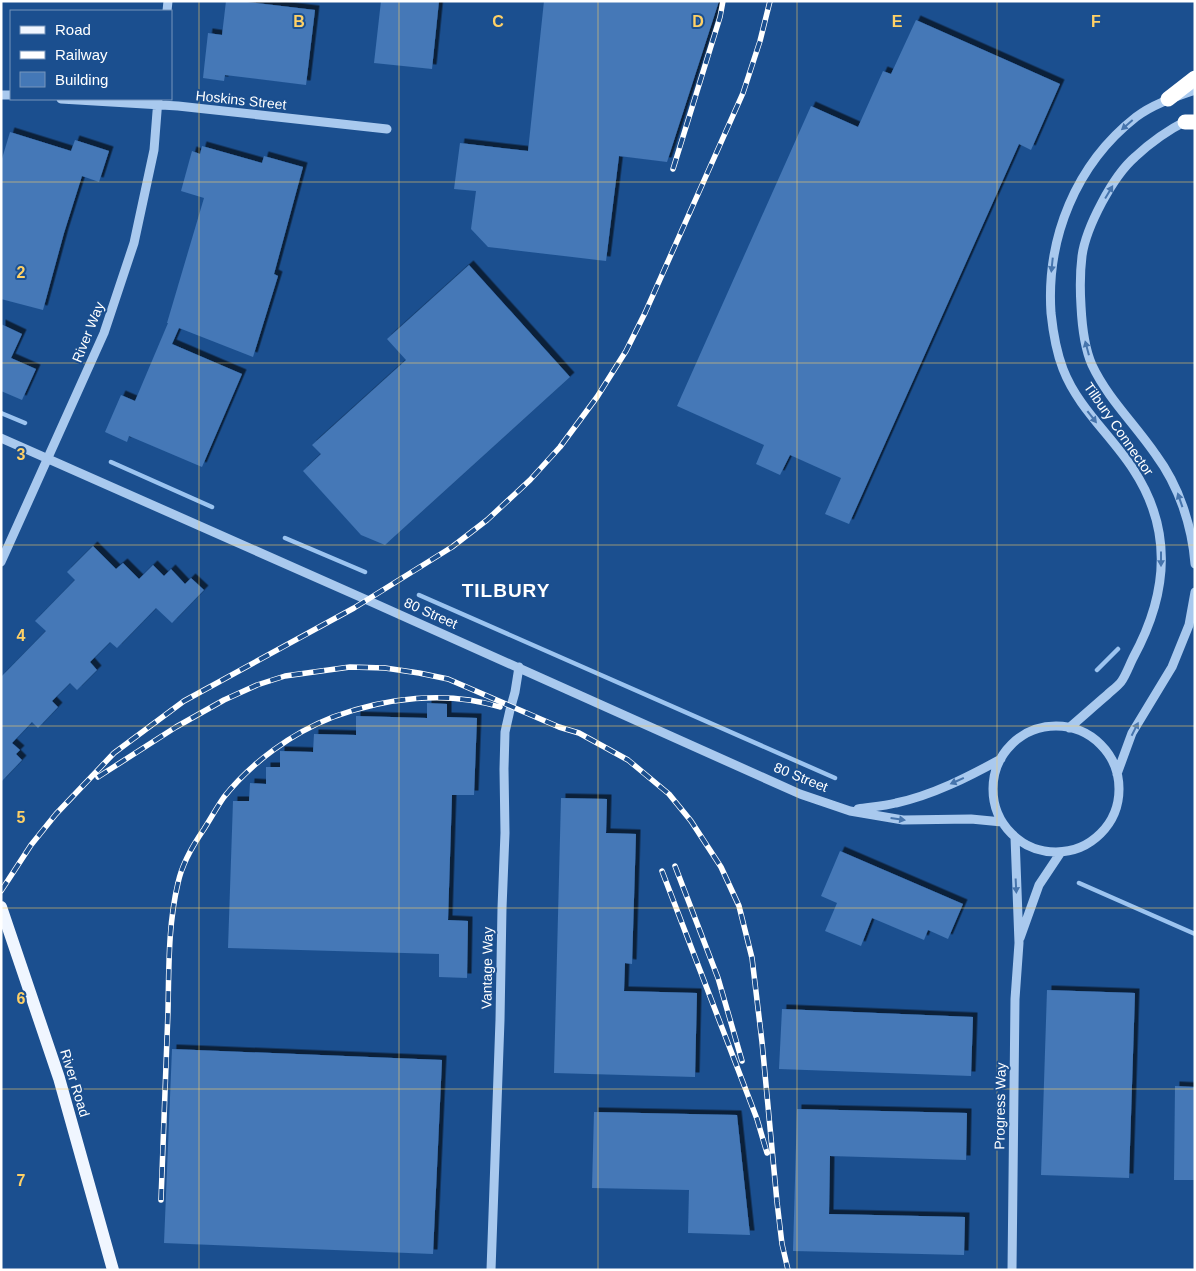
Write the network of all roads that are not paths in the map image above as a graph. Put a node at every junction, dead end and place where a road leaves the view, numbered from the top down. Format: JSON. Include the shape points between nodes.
{"nodes":[{"id":1,"x":1195,"y":78,"type":"edge"},
{"id":2,"x":1195,"y":90,"type":"edge"},
{"id":3,"x":1168,"y":99,"type":"junction"},
{"id":4,"x":93,"y":100,"type":"edge"},
{"id":5,"x":158,"y":102,"type":"edge"},
{"id":6,"x":1192,"y":120,"type":"edge"},
{"id":7,"x":387,"y":129,"type":"dead end"},
{"id":8,"x":1,"y":438,"type":"edge"},
{"id":9,"x":48,"y":458,"type":"junction"},
{"id":10,"x":1,"y":562,"type":"edge"},
{"id":11,"x":1195,"y":564,"type":"edge"},
{"id":12,"x":1195,"y":592,"type":"edge"},
{"id":13,"x":519,"y":667,"type":"junction"},
{"id":14,"x":1069,"y":728,"type":"junction"},
{"id":15,"x":1001,"y":759,"type":"junction"},
{"id":16,"x":1117,"y":774,"type":"junction"},
{"id":17,"x":850,"y":811,"type":"junction"},
{"id":18,"x":1002,"y":822,"type":"junction"},
{"id":19,"x":1015,"y":837,"type":"junction"},
{"id":20,"x":1061,"y":852,"type":"junction"},
{"id":21,"x":1,"y":907,"type":"edge"},
{"id":22,"x":1019,"y":943,"type":"junction"},
{"id":23,"x":113,"y":1270,"type":"edge"},
{"id":24,"x":491,"y":1270,"type":"edge"},
{"id":25,"x":1012,"y":1270,"type":"edge"}],
"edges":[{"from":1,"to":3,"type":"highway"},
{"from":2,"to":3,"type":"street","name":"Tilbury Connector"},
{"from":3,"to":14,"type":"street","name":"Tilbury Connector","one_way":true,"via":[[1137,116],[1109,140],[1085,172],[1066,208],[1055,246],[1050,290],[1053,334],[1063,370],[1083,406],[1133,469],[1151,502],[1161,539],[1161,578],[1154,613],[1139,648],[1120,683]]},
{"from":4,"to":5,"type":"street","name":"Hoskins Street"},
{"from":5,"to":7,"type":"street","name":"Hoskins Street"},
{"from":5,"to":9,"type":"street","name":"River Way","via":[[154,150],[134,243],[104,333]]},
{"from":11,"to":6,"type":"street","name":"Tilbury Connector","one_way":true,"via":[[1193,540],[1178,494],[1157,456],[1108,394],[1092,364],[1082,330],[1081,294],[1082,255],[1093,220],[1111,187],[1133,158],[1157,138]]},
{"from":8,"to":9,"type":"street","name":"80 Street"},
{"from":9,"to":10,"type":"street","name":"River Way"},
{"from":9,"to":13,"type":"street","name":"80 Street"},
{"from":16,"to":12,"type":"street","one_way":true,"via":[[1132,733],[1172,667],[1189,625]]},
{"from":13,"to":17,"type":"street","name":"80 Street","via":[[800,794]]},
{"from":13,"to":24,"type":"street","name":"Vantage Way","via":[[505,732],[505,834]]},
{"from":14,"to":15,"type":"street","via":[[1052,726],[1036,730],[1009,747]]},
{"from":14,"to":16,"type":"street","via":[[1087,734],[1098,743],[1109,756]]},
{"from":15,"to":17,"type":"street","name":"80 Street","one_way":true,"via":[[928,794]]},
{"from":15,"to":18,"type":"street","via":[[994,775],[993,791]]},
{"from":16,"to":20,"type":"street","via":[[1118,797],[1102,832],[1087,844]]},
{"from":17,"to":18,"type":"street","name":"80 Street","one_way":true,"via":[[903,820]]},
{"from":18,"to":19,"type":"street"},
{"from":19,"to":20,"type":"street","via":[[1028,846]]},
{"from":19,"to":22,"type":"street","name":"Progress Way","one_way":true},
{"from":20,"to":22,"type":"street","name":"Progress Way","via":[[1039,886]]},
{"from":21,"to":23,"type":"main road","name":"River Road","via":[[59,1078]]},
{"from":22,"to":25,"type":"street","name":"Progress Way","via":[[1015,1009]]}]}
